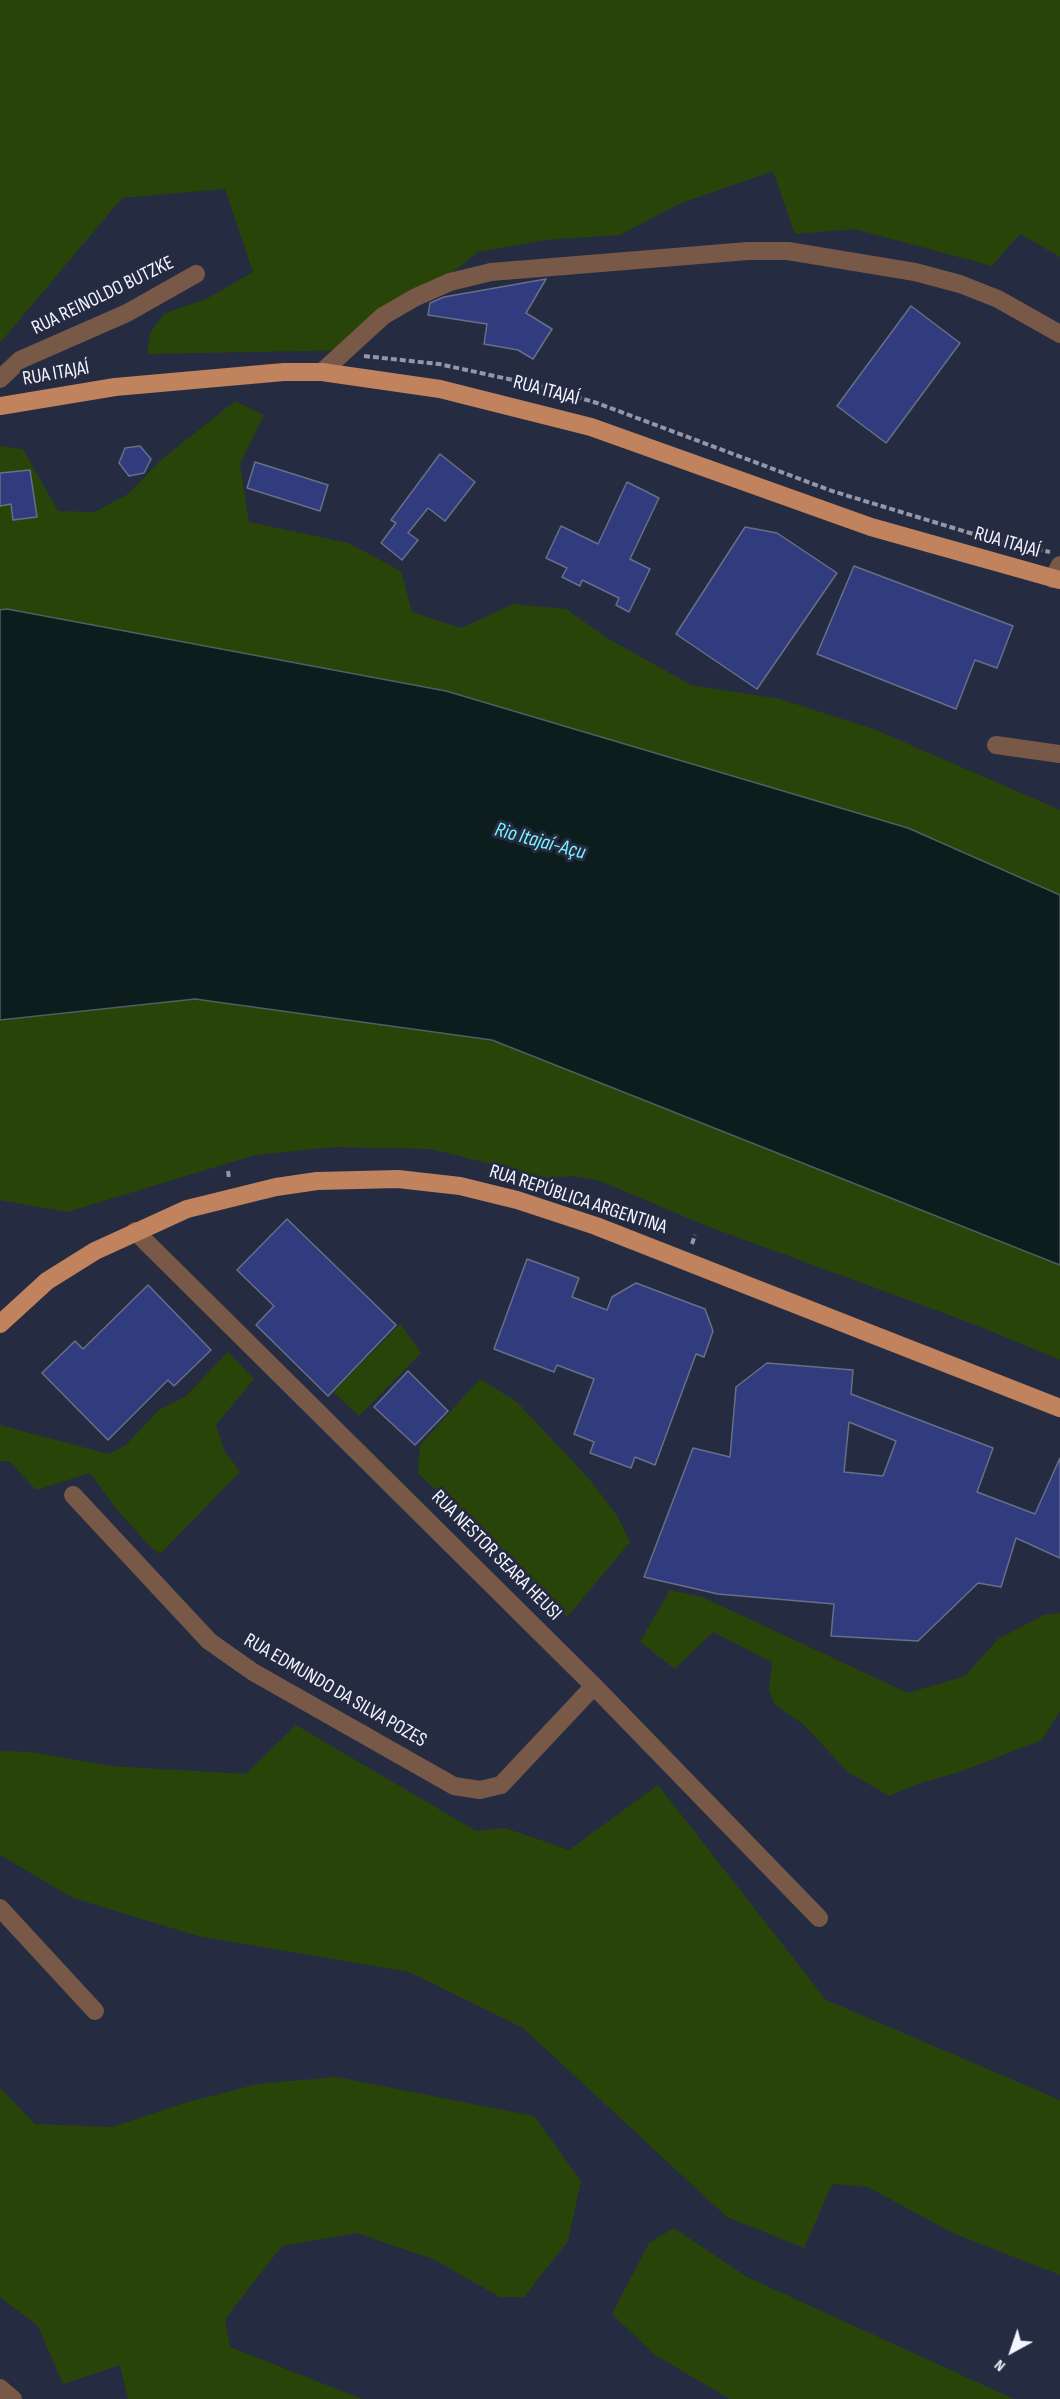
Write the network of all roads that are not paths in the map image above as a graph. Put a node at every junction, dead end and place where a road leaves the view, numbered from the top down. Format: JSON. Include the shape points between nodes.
{"nodes":[{"id":1,"x":196,"y":274,"type":"dead end"},
{"id":2,"x":1060,"y":334,"type":"edge"},
{"id":3,"x":322,"y":372,"type":"junction"},
{"id":4,"x":0,"y":379,"type":"edge"},
{"id":5,"x":0,"y":406,"type":"edge"},
{"id":6,"x":1058,"y":574,"type":"edge"},
{"id":7,"x":996,"y":745,"type":"dead end"},
{"id":8,"x":1060,"y":754,"type":"edge"},
{"id":9,"x":135,"y":1231,"type":"junction"},
{"id":10,"x":40,"y":1286,"type":"junction"},
{"id":11,"x":0,"y":1306,"type":"edge"},
{"id":12,"x":0,"y":1324,"type":"edge"},
{"id":13,"x":1060,"y":1408,"type":"edge"},
{"id":14,"x":74,"y":1494,"type":"dead end"},
{"id":15,"x":594,"y":1686,"type":"junction"},
{"id":16,"x":0,"y":1908,"type":"edge"},
{"id":17,"x":819,"y":1918,"type":"dead end"},
{"id":18,"x":95,"y":2011,"type":"dead end"},
{"id":19,"x":0,"y":2388,"type":"edge"},
{"id":20,"x":13,"y":2399,"type":"edge"}],
"edges":[{"from":1,"to":4,"type":"street","name":"RUA REINOLDO BUTZKE","via":[[127,313],[20,360]]},
{"from":2,"to":3,"type":"street","via":[[998,299],[915,272],[788,250],[748,251],[491,272],[450,282],[383,316]]},
{"from":3,"to":5,"type":"main road","name":"RUA ITAJAÍ","via":[[202,377]]},
{"from":3,"to":6,"type":"main road","name":"RUA ITAJAÍ","via":[[454,391],[570,421],[871,527]]},
{"from":7,"to":8,"type":"street"},
{"from":9,"to":10,"type":"main road","name":"RUA REPÚBLICA ARGENTINA"},
{"from":9,"to":13,"type":"main road","name":"RUA REPÚBLICA ARGENTINA","via":[[187,1209],[317,1181],[398,1179],[460,1186],[596,1226]]},
{"from":9,"to":15,"type":"street","name":"RUA NESTOR SEARA HEUSI"},
{"from":10,"to":11,"type":"main road","name":"RUA REPÚBLICA ARGENTINA"},
{"from":10,"to":12,"type":"main road","name":"RUA REPÚBLICA ARGENTINA"},
{"from":14,"to":15,"type":"street","name":"RUA EDMUNDO DA SILVA POZES","via":[[209,1641],[253,1672],[454,1786],[480,1790],[501,1785]]},
{"from":15,"to":17,"type":"street","name":"RUA NESTOR SEARA HEUSI"},
{"from":16,"to":18,"type":"street"},
{"from":19,"to":20,"type":"street"}]}
